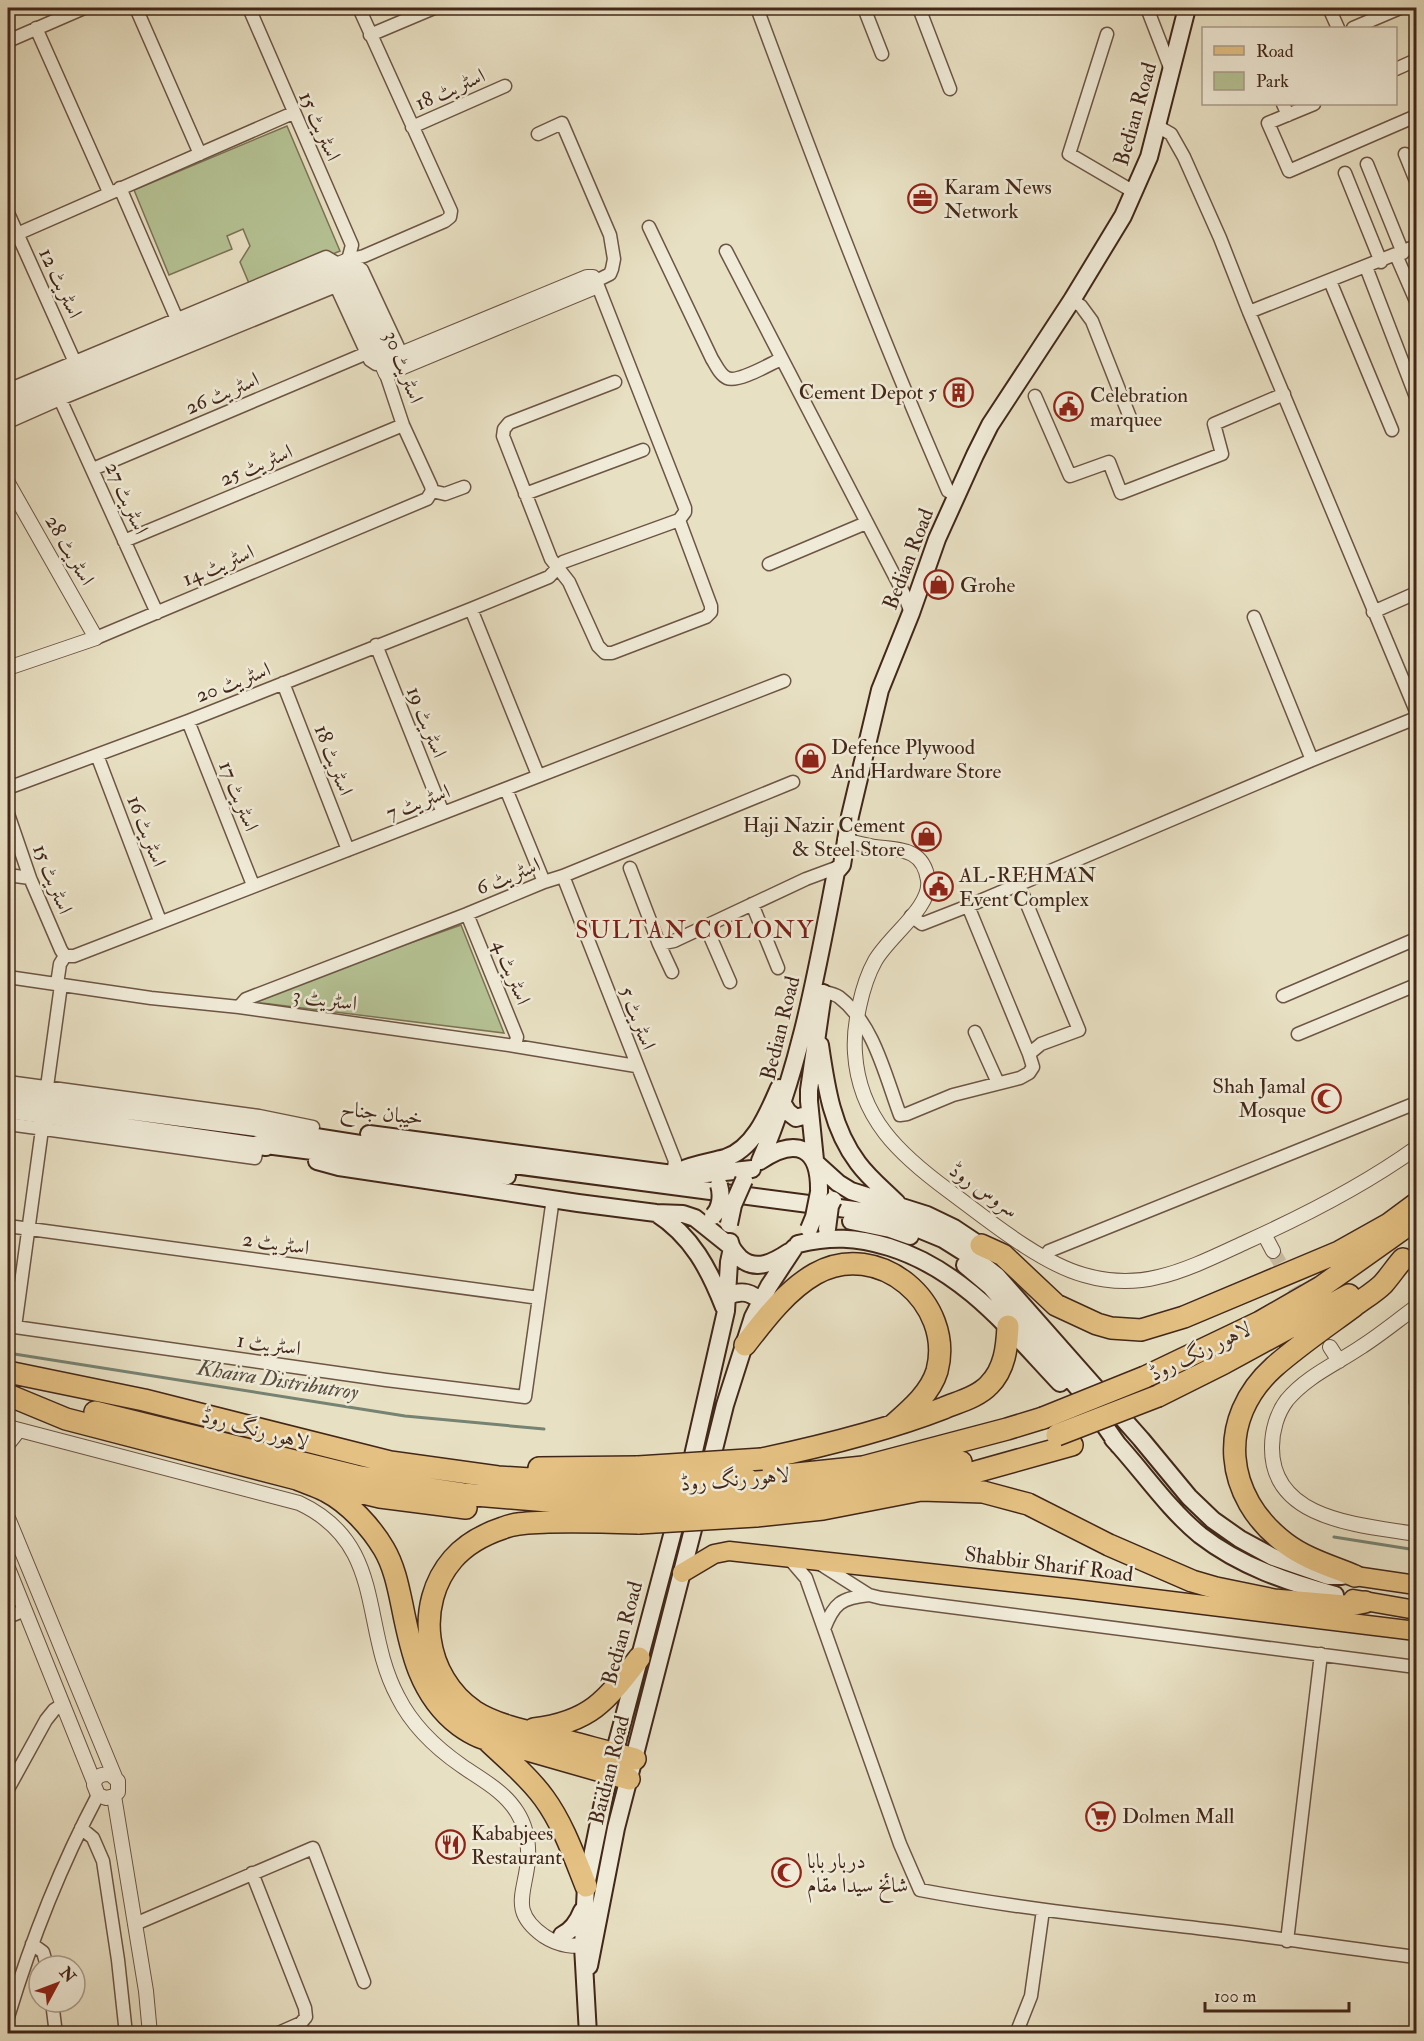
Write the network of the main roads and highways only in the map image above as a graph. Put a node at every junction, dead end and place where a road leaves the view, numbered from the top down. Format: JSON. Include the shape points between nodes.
{"nodes":[{"id":1,"x":1187,"y":8,"type":"edge"},
{"id":2,"x":819,"y":990,"type":"junction"},
{"id":3,"x":818,"y":1026,"type":"junction"},
{"id":4,"x":790,"y":1077,"type":"junction"},
{"id":5,"x":8,"y":1095,"type":"edge"},
{"id":6,"x":783,"y":1104,"type":"junction"},
{"id":7,"x":45,"y":1108,"type":"junction"},
{"id":8,"x":8,"y":1110,"type":"edge"},
{"id":9,"x":810,"y":1114,"type":"junction"},
{"id":10,"x":271,"y":1130,"type":"junction"},
{"id":11,"x":258,"y":1144,"type":"junction"},
{"id":12,"x":816,"y":1162,"type":"junction"},
{"id":13,"x":752,"y":1170,"type":"junction"},
{"id":14,"x":676,"y":1174,"type":"junction"},
{"id":15,"x":826,"y":1196,"type":"junction"},
{"id":16,"x":892,"y":1203,"type":"junction"},
{"id":17,"x":1416,"y":1204,"type":"edge"},
{"id":18,"x":656,"y":1213,"type":"junction"},
{"id":19,"x":694,"y":1218,"type":"junction"},
{"id":20,"x":1416,"y":1219,"type":"edge"},
{"id":21,"x":981,"y":1245,"type":"junction"},
{"id":22,"x":796,"y":1246,"type":"junction"},
{"id":23,"x":731,"y":1247,"type":"junction"},
{"id":24,"x":889,"y":1247,"type":"junction"},
{"id":25,"x":1409,"y":1254,"type":"edge"},
{"id":26,"x":760,"y":1301,"type":"junction"},
{"id":27,"x":726,"y":1304,"type":"junction"},
{"id":28,"x":1008,"y":1326,"type":"junction"},
{"id":29,"x":1324,"y":1339,"type":"junction"},
{"id":30,"x":745,"y":1345,"type":"junction"},
{"id":31,"x":8,"y":1372,"type":"edge"},
{"id":32,"x":8,"y":1394,"type":"edge"},
{"id":33,"x":1161,"y":1402,"type":"junction"},
{"id":34,"x":892,"y":1426,"type":"junction"},
{"id":35,"x":1141,"y":1439,"type":"junction"},
{"id":36,"x":1065,"y":1440,"type":"junction"},
{"id":37,"x":1119,"y":1446,"type":"junction"},
{"id":38,"x":297,"y":1479,"type":"junction"},
{"id":39,"x":921,"y":1490,"type":"junction"},
{"id":40,"x":640,"y":1496,"type":"junction"},
{"id":41,"x":752,"y":1508,"type":"junction"},
{"id":42,"x":580,"y":1521,"type":"junction"},
{"id":43,"x":1163,"y":1568,"type":"junction"},
{"id":44,"x":682,"y":1574,"type":"junction"},
{"id":45,"x":1355,"y":1576,"type":"junction"},
{"id":46,"x":1416,"y":1585,"type":"edge"},
{"id":47,"x":1335,"y":1595,"type":"junction"},
{"id":48,"x":1365,"y":1602,"type":"junction"},
{"id":49,"x":1416,"y":1610,"type":"edge"},
{"id":50,"x":1416,"y":1631,"type":"edge"},
{"id":51,"x":639,"y":1659,"type":"junction"},
{"id":52,"x":524,"y":1731,"type":"junction"},
{"id":53,"x":488,"y":1740,"type":"junction"},
{"id":54,"x":635,"y":1759,"type":"joint"},
{"id":55,"x":617,"y":1769,"type":"junction"},
{"id":56,"x":585,"y":1895,"type":"junction"},
{"id":57,"x":562,"y":1935,"type":"road end"},
{"id":58,"x":589,"y":1940,"type":"junction"},
{"id":59,"x":588,"y":2034,"type":"edge"}],
"edges":[{"from":1,"to":2,"type":"main road","name":"Bedian Road","via":[[1149,157],[1134,192],[1072,300],[990,425],[938,539],[880,690],[842,865],[836,872]]},
{"from":2,"to":3,"type":"main road"},
{"from":2,"to":4,"type":"main road","name":"Bedian Road"},
{"from":3,"to":9,"type":"main road","via":[[810,1076]]},
{"from":3,"to":16,"type":"main road","via":[[837,1123],[847,1146]]},
{"from":4,"to":6,"type":"main road","name":"Bedian Road"},
{"from":4,"to":14,"type":"main road","via":[[781,1085],[755,1134],[742,1149]]},
{"from":5,"to":7,"type":"main road","name":"خیبان جناح"},
{"from":6,"to":9,"type":"main road","via":[[796,1118]]},
{"from":6,"to":13,"type":"main road","name":"Bedian Road"},
{"from":7,"to":8,"type":"main road","name":"خیبان جناح"},
{"from":7,"to":10,"type":"main road","name":"خیبان جناح"},
{"from":7,"to":11,"type":"main road","name":"خیبان جناح"},
{"from":9,"to":12,"type":"main road"},
{"from":10,"to":14,"type":"main road","name":"خیبان جناح","via":[[313,1127]]},
{"from":10,"to":35,"type":"main road","via":[[862,1211],[912,1225],[960,1248],[997,1276]]},
{"from":11,"to":18,"type":"main road","name":"خیبان جناح","via":[[339,1167]]},
{"from":11,"to":37,"type":"main road","via":[[737,1204],[862,1223],[914,1237],[948,1254],[990,1286],[1078,1388]]},
{"from":12,"to":13,"type":"main road","via":[[801,1150],[788,1148],[775,1151]]},
{"from":12,"to":15,"type":"main road"},
{"from":12,"to":16,"type":"main road","via":[[847,1188]]},
{"from":13,"to":14,"type":"main road","name":"خیبان جناح"},
{"from":13,"to":23,"type":"main road","bridge":true,"via":[[733,1205],[729,1224]]},
{"from":14,"to":19,"type":"main road","bridge":true,"via":[[685,1179],[712,1180],[719,1185],[717,1211],[713,1216]]},
{"from":15,"to":16,"type":"main road","via":[[872,1204]]},
{"from":15,"to":22,"type":"main road","bridge":true},
{"from":15,"to":24,"type":"main road","bridge":true,"via":[[830,1206],[827,1229],[885,1241]]},
{"from":16,"to":21,"type":"main road","via":[[943,1222]]},
{"from":17,"to":21,"type":"highway","via":[[1339,1252],[1184,1317],[1141,1330],[1097,1324],[1056,1305],[1003,1255]]},
{"from":18,"to":19,"type":"main road","name":"خیبان جناح"},
{"from":18,"to":27,"type":"main road","via":[[669,1221],[701,1258]]},
{"from":19,"to":23,"type":"main road","name":"خیبان جناح"},
{"from":20,"to":40,"type":"highway","name":"لاہور رنگ روڈ","bridge":true,"via":[[1322,1287],[1260,1322],[1145,1377],[1043,1418],[863,1467],[747,1479]]},
{"from":21,"to":35,"type":"main road","via":[[1097,1372]]},
{"from":22,"to":23,"type":"main road","via":[[758,1266],[744,1261]]},
{"from":22,"to":24,"type":"main road","via":[[829,1237]]},
{"from":22,"to":26,"type":"main road"},
{"from":23,"to":27,"type":"main road","name":"Bedian Road"},
{"from":24,"to":28,"type":"main road","via":[[947,1273]]},
{"from":25,"to":29,"type":"highway"},
{"from":25,"to":33,"type":"highway","name":"لاہور رنگ روڈ","via":[[1344,1298]]},
{"from":26,"to":27,"type":"main road","via":[[743,1292],[735,1293]]},
{"from":26,"to":30,"type":"main road"},
{"from":27,"to":51,"type":"main road","name":"Bedian Road","via":[[693,1456]]},
{"from":28,"to":34,"type":"highway","via":[[1006,1354],[988,1386],[959,1402]]},
{"from":28,"to":37,"type":"main road"},
{"from":29,"to":33,"type":"highway","via":[[1291,1343]]},
{"from":29,"to":45,"type":"highway","via":[[1275,1366],[1249,1396],[1238,1419],[1234,1460],[1244,1493],[1274,1534],[1314,1560]]},
{"from":30,"to":34,"type":"highway","via":[[783,1300],[814,1274],[847,1264],[889,1271],[920,1296],[936,1324],[940,1345],[929,1387]]},
{"from":30,"to":44,"type":"main road","name":"Baidian Road","via":[[725,1405]]},
{"from":31,"to":40,"type":"highway","name":"لاہور رنگ روڈ","via":[[144,1400],[358,1455],[440,1470],[556,1482]]},
{"from":32,"to":38,"type":"highway","via":[[66,1419]]},
{"from":32,"to":40,"type":"highway","name":"لاہور رنگ روڈ","via":[[387,1482],[463,1494],[560,1502]]},
{"from":33,"to":36,"type":"highway","name":"لاہور رنگ روڈ","bridge":true},
{"from":34,"to":40,"type":"highway","bridge":true},
{"from":35,"to":45,"type":"main road","via":[[1201,1510],[1240,1539],[1295,1566],[1329,1576]]},
{"from":36,"to":39,"type":"highway"},
{"from":36,"to":41,"type":"highway","name":"لاہور رنگ روڈ"},
{"from":37,"to":47,"type":"main road","via":[[1174,1509],[1224,1551],[1275,1577]]},
{"from":38,"to":42,"type":"highway","via":[[380,1497]]},
{"from":38,"to":53,"type":"highway","via":[[342,1501],[384,1548],[398,1583],[420,1678],[451,1718]]},
{"from":39,"to":41,"type":"highway","via":[[823,1509]]},
{"from":39,"to":43,"type":"highway","via":[[983,1492],[1028,1504]]},
{"from":40,"to":41,"type":"highway","name":"لاہور رنگ روڈ","bridge":true},
{"from":40,"to":42,"type":"highway"},
{"from":42,"to":52,"type":"highway","via":[[521,1523],[488,1534],[452,1560],[431,1604],[428,1620],[433,1657],[452,1691],[475,1712]]},
{"from":43,"to":47,"type":"highway","via":[[1288,1594]]},
{"from":43,"to":48,"type":"highway","via":[[1192,1581],[1274,1600],[1345,1606]]},
{"from":44,"to":50,"type":"main road","name":"Shabbir Sharif Road","via":[[714,1554],[729,1551]]},
{"from":44,"to":54,"type":"main road","name":"Baidian Road"},
{"from":45,"to":46,"type":"main road"},
{"from":47,"to":48,"type":"main road"},
{"from":48,"to":49,"type":"main road"},
{"from":51,"to":52,"type":"highway","via":[[595,1708],[569,1722]]},
{"from":51,"to":55,"type":"main road","name":"Bedian Road"},
{"from":52,"to":55,"type":"highway"},
{"from":53,"to":55,"type":"highway"},
{"from":53,"to":56,"type":"highway","via":[[544,1798],[561,1828]]},
{"from":54,"to":55,"type":"highway"},
{"from":55,"to":56,"type":"main road","name":"Bedian Road"},
{"from":55,"to":58,"type":"main road","name":"Baidian Road","via":[[616,1828]]},
{"from":56,"to":57,"type":"main road","via":[[574,1926]]},
{"from":56,"to":58,"type":"main road","name":"Bedian Road"},
{"from":58,"to":59,"type":"main road","name":"Bedian Road","via":[[585,1984]]}]}
